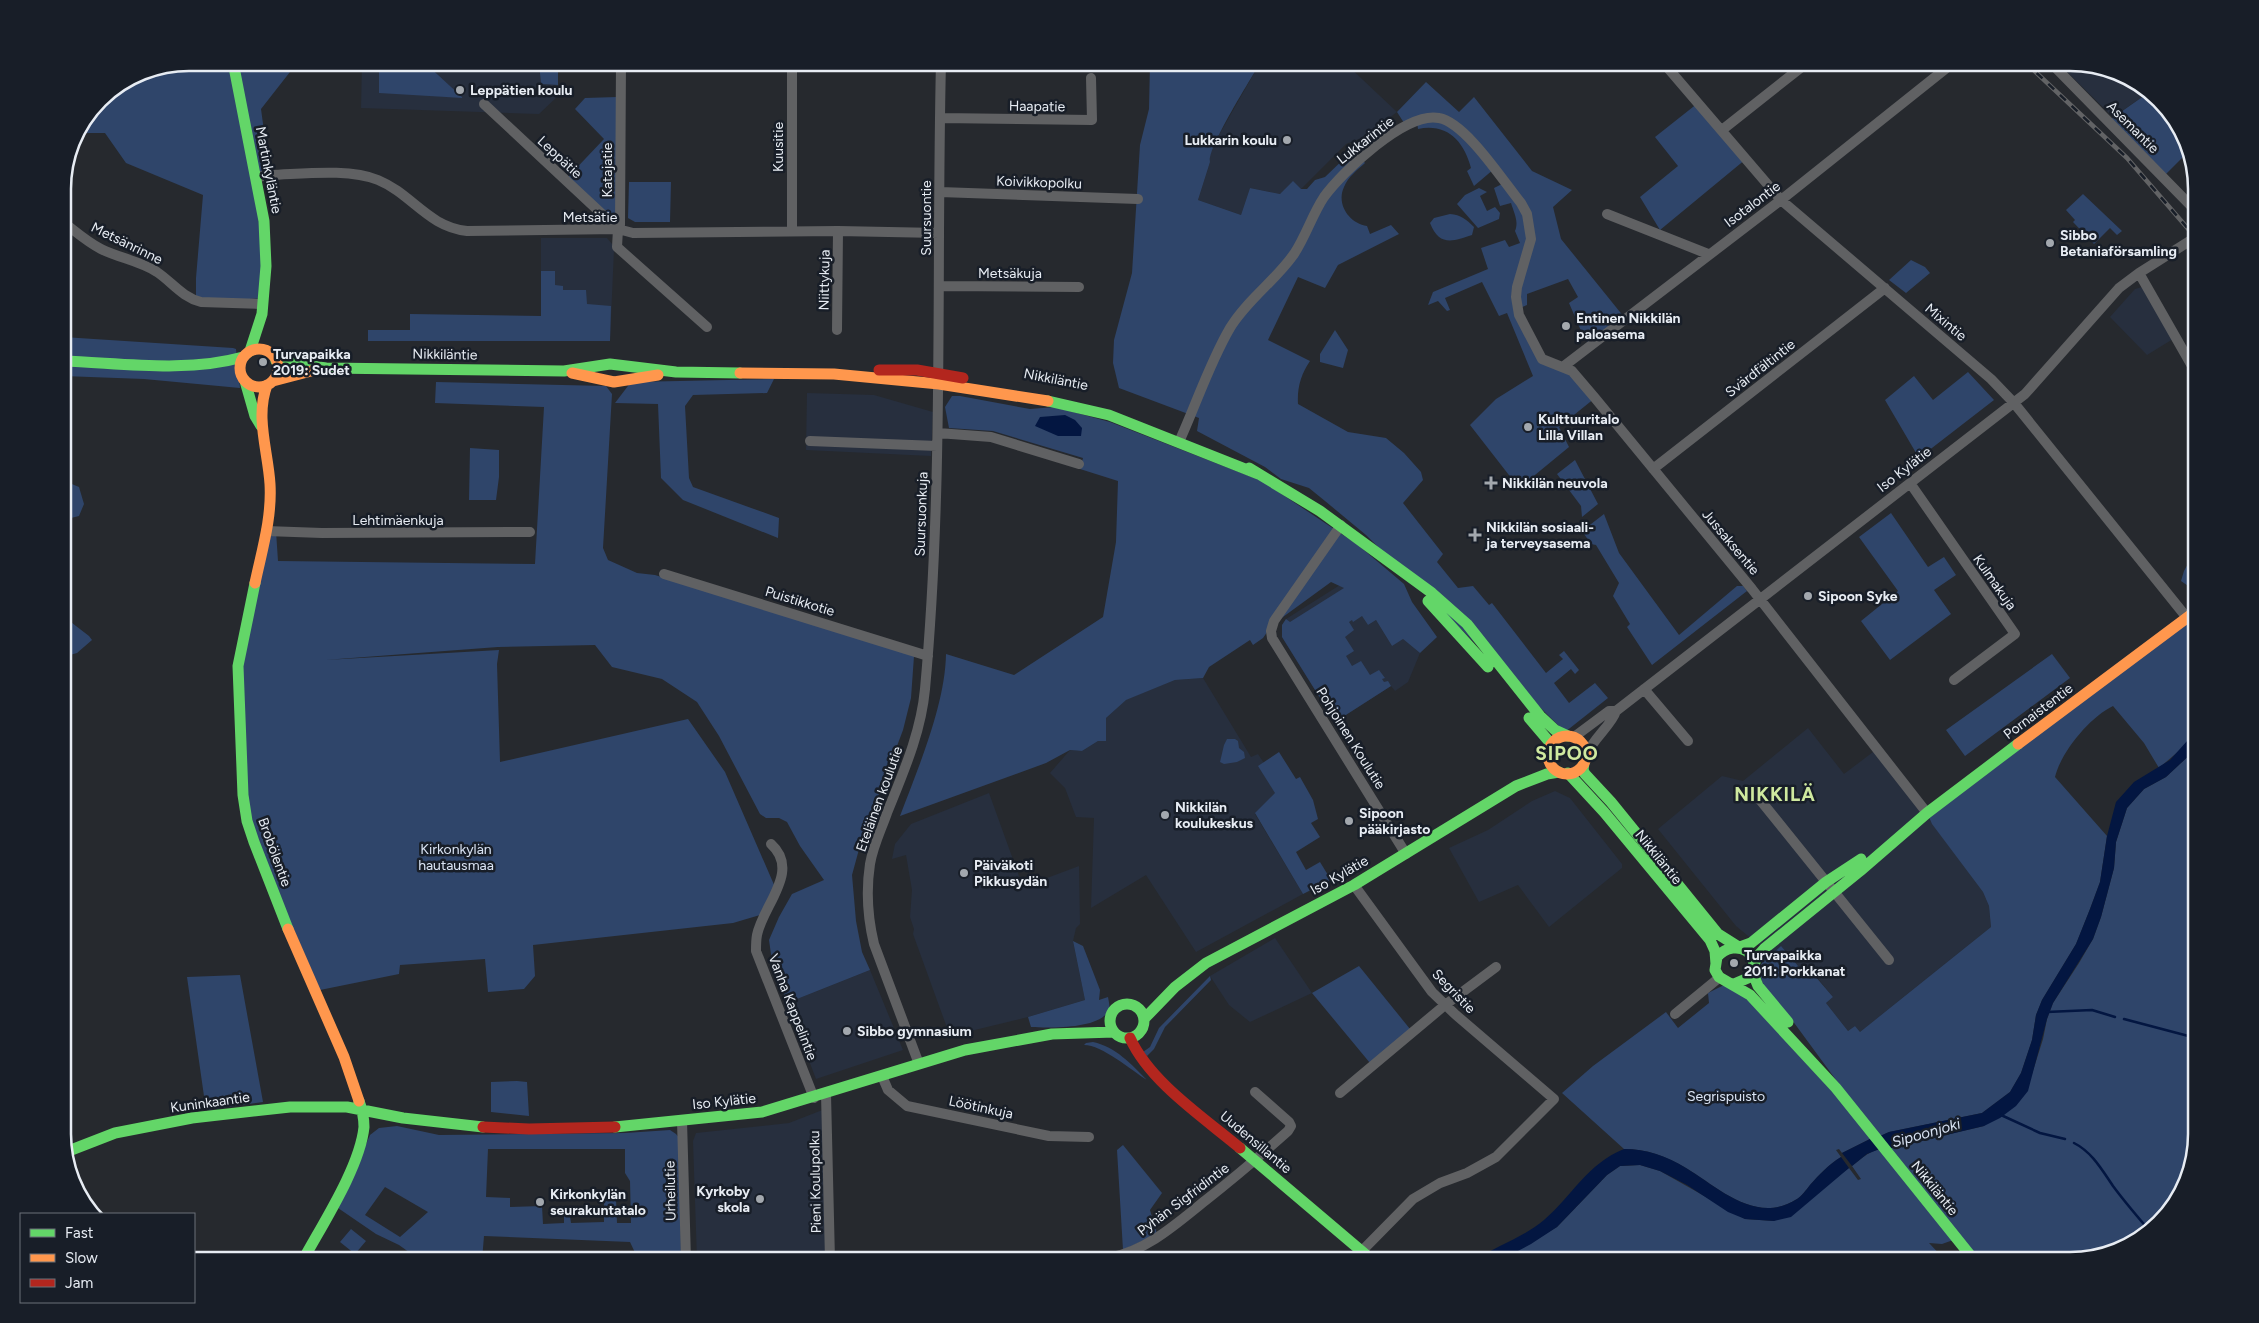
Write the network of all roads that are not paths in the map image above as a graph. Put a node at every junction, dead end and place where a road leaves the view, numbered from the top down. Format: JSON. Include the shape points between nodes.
{"nodes":[{"id":1,"x":1674,"y":71,"type":"edge"},
{"id":2,"x":1796,"y":71,"type":"edge"},
{"id":3,"x":1943,"y":71,"type":"edge"},
{"id":4,"x":2059,"y":71,"type":"edge"},
{"id":5,"x":235,"y":72,"type":"edge"},
{"id":6,"x":621,"y":72,"type":"edge"},
{"id":7,"x":792,"y":72,"type":"edge"},
{"id":8,"x":941,"y":72,"type":"edge"},
{"id":9,"x":1091,"y":78,"type":"dead end"},
{"id":10,"x":484,"y":104,"type":"dead end"},
{"id":11,"x":940,"y":118,"type":"junction"},
{"id":12,"x":1722,"y":130,"type":"junction"},
{"id":13,"x":257,"y":176,"type":"junction"},
{"id":14,"x":940,"y":192,"type":"junction"},
{"id":15,"x":1138,"y":199,"type":"dead end"},
{"id":16,"x":1781,"y":200,"type":"junction"},
{"id":17,"x":2187,"y":202,"type":"edge"},
{"id":18,"x":1607,"y":214,"type":"dead end"},
{"id":19,"x":72,"y":228,"type":"edge"},
{"id":20,"x":618,"y":229,"type":"junction"},
{"id":21,"x":792,"y":231,"type":"junction"},
{"id":22,"x":838,"y":231,"type":"junction"},
{"id":23,"x":939,"y":233,"type":"junction"},
{"id":24,"x":2187,"y":243,"type":"edge"},
{"id":25,"x":1708,"y":254,"type":"junction"},
{"id":26,"x":2139,"y":273,"type":"junction"},
{"id":27,"x":940,"y":286,"type":"junction"},
{"id":28,"x":1079,"y":287,"type":"dead end"},
{"id":29,"x":1885,"y":288,"type":"junction"},
{"id":30,"x":1516,"y":297,"type":"joint"},
{"id":31,"x":263,"y":309,"type":"junction"},
{"id":32,"x":706,"y":327,"type":"dead end"},
{"id":33,"x":837,"y":330,"type":"dead end"},
{"id":34,"x":247,"y":354,"type":"junction"},
{"id":35,"x":272,"y":356,"type":"junction"},
{"id":36,"x":2187,"y":358,"type":"edge"},
{"id":37,"x":72,"y":361,"type":"edge"},
{"id":38,"x":218,"y":364,"type":"junction"},
{"id":39,"x":1564,"y":366,"type":"junction"},
{"id":40,"x":326,"y":368,"type":"junction"},
{"id":41,"x":564,"y":371,"type":"junction"},
{"id":42,"x":676,"y":372,"type":"junction"},
{"id":43,"x":243,"y":378,"type":"junction"},
{"id":44,"x":939,"y":379,"type":"junction"},
{"id":45,"x":270,"y":383,"type":"junction"},
{"id":46,"x":2014,"y":403,"type":"junction"},
{"id":47,"x":262,"y":427,"type":"junction"},
{"id":48,"x":938,"y":434,"type":"junction"},
{"id":49,"x":1181,"y":437,"type":"junction"},
{"id":50,"x":810,"y":441,"type":"dead end"},
{"id":51,"x":937,"y":446,"type":"junction"},
{"id":52,"x":1079,"y":464,"type":"dead end"},
{"id":53,"x":1653,"y":469,"type":"junction"},
{"id":54,"x":1910,"y":483,"type":"junction"},
{"id":55,"x":1341,"y":526,"type":"junction"},
{"id":56,"x":266,"y":531,"type":"junction"},
{"id":57,"x":530,"y":532,"type":"dead end"},
{"id":58,"x":1402,"y":572,"type":"junction"},
{"id":59,"x":664,"y":574,"type":"dead end"},
{"id":60,"x":1760,"y":599,"type":"junction"},
{"id":61,"x":2186,"y":618,"type":"joint"},
{"id":62,"x":928,"y":656,"type":"junction"},
{"id":63,"x":1954,"y":680,"type":"dead end"},
{"id":64,"x":1644,"y":689,"type":"junction"},
{"id":65,"x":1616,"y":711,"type":"junction"},
{"id":66,"x":1571,"y":737,"type":"junction"},
{"id":67,"x":1688,"y":741,"type":"dead end"},
{"id":68,"x":1552,"y":745,"type":"junction"},
{"id":69,"x":1549,"y":757,"type":"junction"},
{"id":70,"x":1585,"y":759,"type":"junction"},
{"id":71,"x":1564,"y":772,"type":"junction"},
{"id":72,"x":1516,"y":786,"type":"junction"},
{"id":73,"x":1756,"y":796,"type":"dead end"},
{"id":74,"x":1927,"y":813,"type":"junction"},
{"id":75,"x":771,"y":844,"type":"dead end"},
{"id":76,"x":1406,"y":854,"type":"junction"},
{"id":77,"x":1354,"y":885,"type":"junction"},
{"id":78,"x":1829,"y":887,"type":"junction"},
{"id":79,"x":1739,"y":947,"type":"junction"},
{"id":80,"x":1889,"y":960,"type":"dead end"},
{"id":81,"x":1716,"y":965,"type":"junction"},
{"id":82,"x":1496,"y":967,"type":"dead end"},
{"id":83,"x":1753,"y":969,"type":"junction"},
{"id":84,"x":1720,"y":977,"type":"junction"},
{"id":85,"x":1734,"y":984,"type":"junction"},
{"id":86,"x":1175,"y":987,"type":"junction"},
{"id":87,"x":1135,"y":1006,"type":"junction"},
{"id":88,"x":1445,"y":1006,"type":"junction"},
{"id":89,"x":1675,"y":1014,"type":"dead end"},
{"id":90,"x":1111,"y":1017,"type":"junction"},
{"id":91,"x":1144,"y":1020,"type":"junction"},
{"id":92,"x":1080,"y":1032,"type":"junction"},
{"id":93,"x":1114,"y":1032,"type":"junction"},
{"id":94,"x":1130,"y":1038,"type":"junction"},
{"id":95,"x":919,"y":1064,"type":"junction"},
{"id":96,"x":882,"y":1076,"type":"junction"},
{"id":97,"x":1836,"y":1088,"type":"junction"},
{"id":98,"x":1255,"y":1092,"type":"dead end"},
{"id":99,"x":1340,"y":1093,"type":"dead end"},
{"id":100,"x":814,"y":1098,"type":"junction"},
{"id":101,"x":827,"y":1099,"type":"junction"},
{"id":102,"x":362,"y":1110,"type":"junction"},
{"id":103,"x":682,"y":1121,"type":"junction"},
{"id":104,"x":1089,"y":1137,"type":"dead end"},
{"id":105,"x":73,"y":1149,"type":"edge"},
{"id":106,"x":1254,"y":1160,"type":"junction"},
{"id":107,"x":308,"y":1252,"type":"edge"},
{"id":108,"x":686,"y":1252,"type":"edge"},
{"id":109,"x":830,"y":1252,"type":"edge"},
{"id":110,"x":1130,"y":1252,"type":"edge"},
{"id":111,"x":1362,"y":1252,"type":"joint"},
{"id":112,"x":1968,"y":1252,"type":"edge"}],
"edges":[{"from":1,"to":12,"type":"street","name":"Mixintie"},
{"from":2,"to":12,"type":"street"},
{"from":3,"to":16,"type":"street","name":"Isotalontie"},
{"from":4,"to":17,"type":"street","name":"Asemantie"},
{"from":5,"to":13,"type":"street","name":"Martinkyläntie"},
{"from":6,"to":20,"type":"street","name":"Katajatie"},
{"from":7,"to":21,"type":"street","name":"Kuusitie"},
{"from":8,"to":11,"type":"street","name":"Suursuontie"},
{"from":9,"to":11,"type":"street","name":"Haapatie","via":[[1092,120]]},
{"from":10,"to":20,"type":"street","name":"Leppätie"},
{"from":11,"to":14,"type":"street","name":"Suursuontie"},
{"from":12,"to":16,"type":"street","name":"Mixintie"},
{"from":13,"to":20,"type":"street","name":"Metsätie","via":[[332,174],[380,180],[437,223],[452,230]]},
{"from":13,"to":31,"type":"street","name":"Martinkyläntie","via":[[264,221],[266,266]]},
{"from":14,"to":15,"type":"street","name":"Koivikkopolku"},
{"from":14,"to":23,"type":"street","name":"Suursuontie"},
{"from":16,"to":25,"type":"street","name":"Isotalontie"},
{"from":16,"to":29,"type":"street","name":"Mixintie"},
{"from":18,"to":25,"type":"street"},
{"from":19,"to":31,"type":"street","name":"Metsänrinne","via":[[102,249],[158,273],[192,300]]},
{"from":20,"to":21,"type":"street","name":"Metsätie","via":[[633,234]]},
{"from":20,"to":32,"type":"street","name":"Katajatie","via":[[617,247]]},
{"from":21,"to":22,"type":"street","name":"Metsätie"},
{"from":22,"to":23,"type":"street","name":"Metsätie"},
{"from":22,"to":33,"type":"street","name":"Niittykuja"},
{"from":23,"to":27,"type":"street","name":"Suursuontie"},
{"from":24,"to":26,"type":"street","name":"Iso Kylätie"},
{"from":25,"to":39,"type":"street","name":"Isotalontie"},
{"from":26,"to":36,"type":"street"},
{"from":26,"to":46,"type":"street","name":"Iso Kylätie","via":[[2119,288],[2026,394]]},
{"from":27,"to":28,"type":"street","name":"Metsäkuja"},
{"from":27,"to":44,"type":"street","name":"Suursuontie"},
{"from":29,"to":46,"type":"street","name":"Mixintie","via":[[1991,379]]},
{"from":29,"to":53,"type":"street","name":"Svärdfältintie"},
{"from":30,"to":39,"type":"street","name":"Jussaksentie","via":[[1519,315],[1542,359]]},
{"from":30,"to":49,"type":"street","name":"Lukkarintie","via":[[1531,239],[1521,203],[1460,128],[1438,117],[1413,123],[1360,158],[1327,194],[1294,254],[1243,310],[1230,330]]},
{"from":31,"to":34,"type":"street","name":"Martinkyläntie"},
{"from":31,"to":35,"type":"street","name":"Martinkyläntie"},
{"from":34,"to":35,"type":"street","via":[[256,349]]},
{"from":34,"to":38,"type":"street"},
{"from":34,"to":43,"type":"street","via":[[240,368]]},
{"from":35,"to":40,"type":"street","name":"Nikkiläntie"},
{"from":35,"to":45,"type":"street","via":[[278,371]]},
{"from":37,"to":38,"type":"street"},
{"from":38,"to":43,"type":"street"},
{"from":39,"to":53,"type":"street","name":"Jussaksentie","via":[[1572,370]]},
{"from":40,"to":41,"type":"street","name":"Nikkiläntie"},
{"from":40,"to":45,"type":"street","name":"Nikkiläntie"},
{"from":41,"to":42,"type":"street","name":"Nikkiläntie","via":[[610,364]]},
{"from":41,"to":42,"type":"street","name":"Nikkiläntie","via":[[614,382]]},
{"from":42,"to":44,"type":"street","name":"Nikkiläntie"},
{"from":43,"to":45,"type":"street","via":[[256,387]]},
{"from":43,"to":47,"type":"street","name":"Brobölentie","via":[[255,416]]},
{"from":44,"to":48,"type":"street","name":"Suursuonkuja"},
{"from":44,"to":49,"type":"street","name":"Nikkiläntie","via":[[1072,405]]},
{"from":45,"to":47,"type":"street","name":"Brobölentie","via":[[264,393]]},
{"from":46,"to":54,"type":"street","name":"Iso Kylätie"},
{"from":46,"to":61,"type":"street","name":"Mixintie"},
{"from":47,"to":56,"type":"street","name":"Brobölentie","via":[[270,484]]},
{"from":48,"to":51,"type":"street","name":"Suursuonkuja"},
{"from":48,"to":52,"type":"street","via":[[991,437]]},
{"from":49,"to":55,"type":"street","name":"Nikkiläntie","via":[[1258,474]]},
{"from":50,"to":51,"type":"street"},
{"from":51,"to":62,"type":"street","name":"Suursuonkuja"},
{"from":53,"to":60,"type":"street","name":"Jussaksentie"},
{"from":54,"to":60,"type":"street","name":"Iso Kylätie"},
{"from":54,"to":63,"type":"street","name":"Kulmakuja","via":[[2015,634]]},
{"from":55,"to":58,"type":"street","name":"Nikkiläntie"},
{"from":55,"to":76,"type":"street","name":"Pohjoinen Koulutie","via":[[1274,621],[1272,638]]},
{"from":56,"to":57,"type":"street","name":"Lehtimäenkuja"},
{"from":56,"to":102,"type":"street","name":"Brobölentie","via":[[238,666],[247,820],[300,958],[344,1057]]},
{"from":58,"to":66,"type":"street","name":"Nikkiläntie","via":[[1467,624],[1540,716],[1555,730]]},
{"from":58,"to":68,"type":"street","name":"Nikkiläntie","via":[[1478,655]]},
{"from":59,"to":62,"type":"street","name":"Puistikkotie"},
{"from":60,"to":64,"type":"street","name":"Iso Kylätie"},
{"from":60,"to":74,"type":"street","name":"Jussaksentie"},
{"from":61,"to":74,"type":"street","name":"Pornaistentie"},
{"from":62,"to":95,"type":"street","name":"Eteläinen koulutie","via":[[921,716],[873,853],[868,884],[874,944]]},
{"from":64,"to":65,"type":"street","name":"Iso Kylätie"},
{"from":64,"to":67,"type":"street"},
{"from":65,"to":66,"type":"street","name":"Iso Kylätie","via":[[1609,711]]},
{"from":65,"to":70,"type":"street","name":"Iso Kylätie","via":[[1614,718],[1595,738]]},
{"from":66,"to":68,"type":"street","via":[[1560,738]]},
{"from":66,"to":70,"type":"street","via":[[1582,744]]},
{"from":68,"to":69,"type":"street"},
{"from":69,"to":71,"type":"street","via":[[1554,767]]},
{"from":69,"to":72,"type":"street","name":"Iso Kylätie"},
{"from":70,"to":71,"type":"street","via":[[1578,770]]},
{"from":70,"to":79,"type":"street","name":"Nikkiläntie","via":[[1585,774],[1718,934]]},
{"from":71,"to":72,"type":"street","name":"Iso Kylätie"},
{"from":71,"to":81,"type":"street","name":"Nikkiläntie","via":[[1604,812],[1710,940]]},
{"from":72,"to":76,"type":"street","name":"Iso Kylätie"},
{"from":73,"to":78,"type":"street"},
{"from":74,"to":78,"type":"street","name":"Pornaistentie","via":[[1860,871]]},
{"from":75,"to":100,"type":"street","name":"Vanha Kappelintie","via":[[779,851],[783,869],[760,926],[756,951]]},
{"from":76,"to":77,"type":"street","name":"Iso Kylätie"},
{"from":77,"to":86,"type":"street","name":"Iso Kylätie","via":[[1206,964]]},
{"from":77,"to":88,"type":"street","name":"Segristie"},
{"from":78,"to":79,"type":"street","name":"Pornaistentie","via":[[1751,943]]},
{"from":78,"to":80,"type":"street"},
{"from":78,"to":83,"type":"street","name":"Pornaistentie","via":[[1765,948]]},
{"from":79,"to":81,"type":"street","via":[[1722,951]]},
{"from":79,"to":83,"type":"street","via":[[1750,954]]},
{"from":81,"to":84,"type":"street"},
{"from":82,"to":88,"type":"street"},
{"from":83,"to":85,"type":"street","via":[[1745,981]]},
{"from":83,"to":97,"type":"street","name":"Nikkiläntie","via":[[1758,986],[1796,1030]]},
{"from":84,"to":85,"type":"street"},
{"from":84,"to":89,"type":"street"},
{"from":85,"to":97,"type":"street","name":"Nikkiläntie","via":[[1750,995]]},
{"from":86,"to":87,"type":"street","name":"Iso Kylätie"},
{"from":86,"to":91,"type":"street","name":"Iso Kylätie"},
{"from":87,"to":90,"type":"street","via":[[1121,1006]]},
{"from":87,"to":91,"type":"street"},
{"from":88,"to":99,"type":"street"},
{"from":88,"to":111,"type":"street","name":"Segristie","via":[[1554,1099],[1496,1157],[1413,1199]]},
{"from":90,"to":92,"type":"street","name":"Iso Kylätie"},
{"from":90,"to":93,"type":"street"},
{"from":91,"to":94,"type":"street","via":[[1142,1030]]},
{"from":92,"to":93,"type":"street","name":"Iso Kylätie"},
{"from":92,"to":95,"type":"street","name":"Iso Kylätie","via":[[1029,1037],[965,1050]]},
{"from":93,"to":94,"type":"street"},
{"from":94,"to":106,"type":"street","name":"Uudensillantie","via":[[1152,1072]]},
{"from":95,"to":96,"type":"street","name":"Iso Kylätie"},
{"from":96,"to":101,"type":"street","name":"Iso Kylätie"},
{"from":96,"to":104,"type":"street","name":"Löötinkuja","via":[[888,1090],[907,1106],[1049,1136]]},
{"from":97,"to":112,"type":"street","name":"Nikkiläntie"},
{"from":98,"to":106,"type":"street","name":"Pyhän Sigfridintie","via":[[1291,1126]]},
{"from":100,"to":101,"type":"street","name":"Iso Kylätie"},
{"from":100,"to":103,"type":"street","name":"Iso Kylätie","via":[[762,1112]]},
{"from":101,"to":109,"type":"street","name":"Pieni Koulupolku"},
{"from":102,"to":103,"type":"street","name":"Iso Kylätie","via":[[467,1126],[529,1129]]},
{"from":102,"to":105,"type":"street","name":"Kuninkaantie","via":[[290,1107],[192,1118],[115,1133]]},
{"from":102,"to":107,"type":"street","name":"Brobölentie","via":[[363,1134],[355,1159],[337,1201]]},
{"from":103,"to":108,"type":"street","name":"Urheilutie"},
{"from":106,"to":110,"type":"street","name":"Pyhän Sigfridintie","via":[[1169,1230]]},
{"from":106,"to":111,"type":"street","name":"Uudensillantie"}]}
